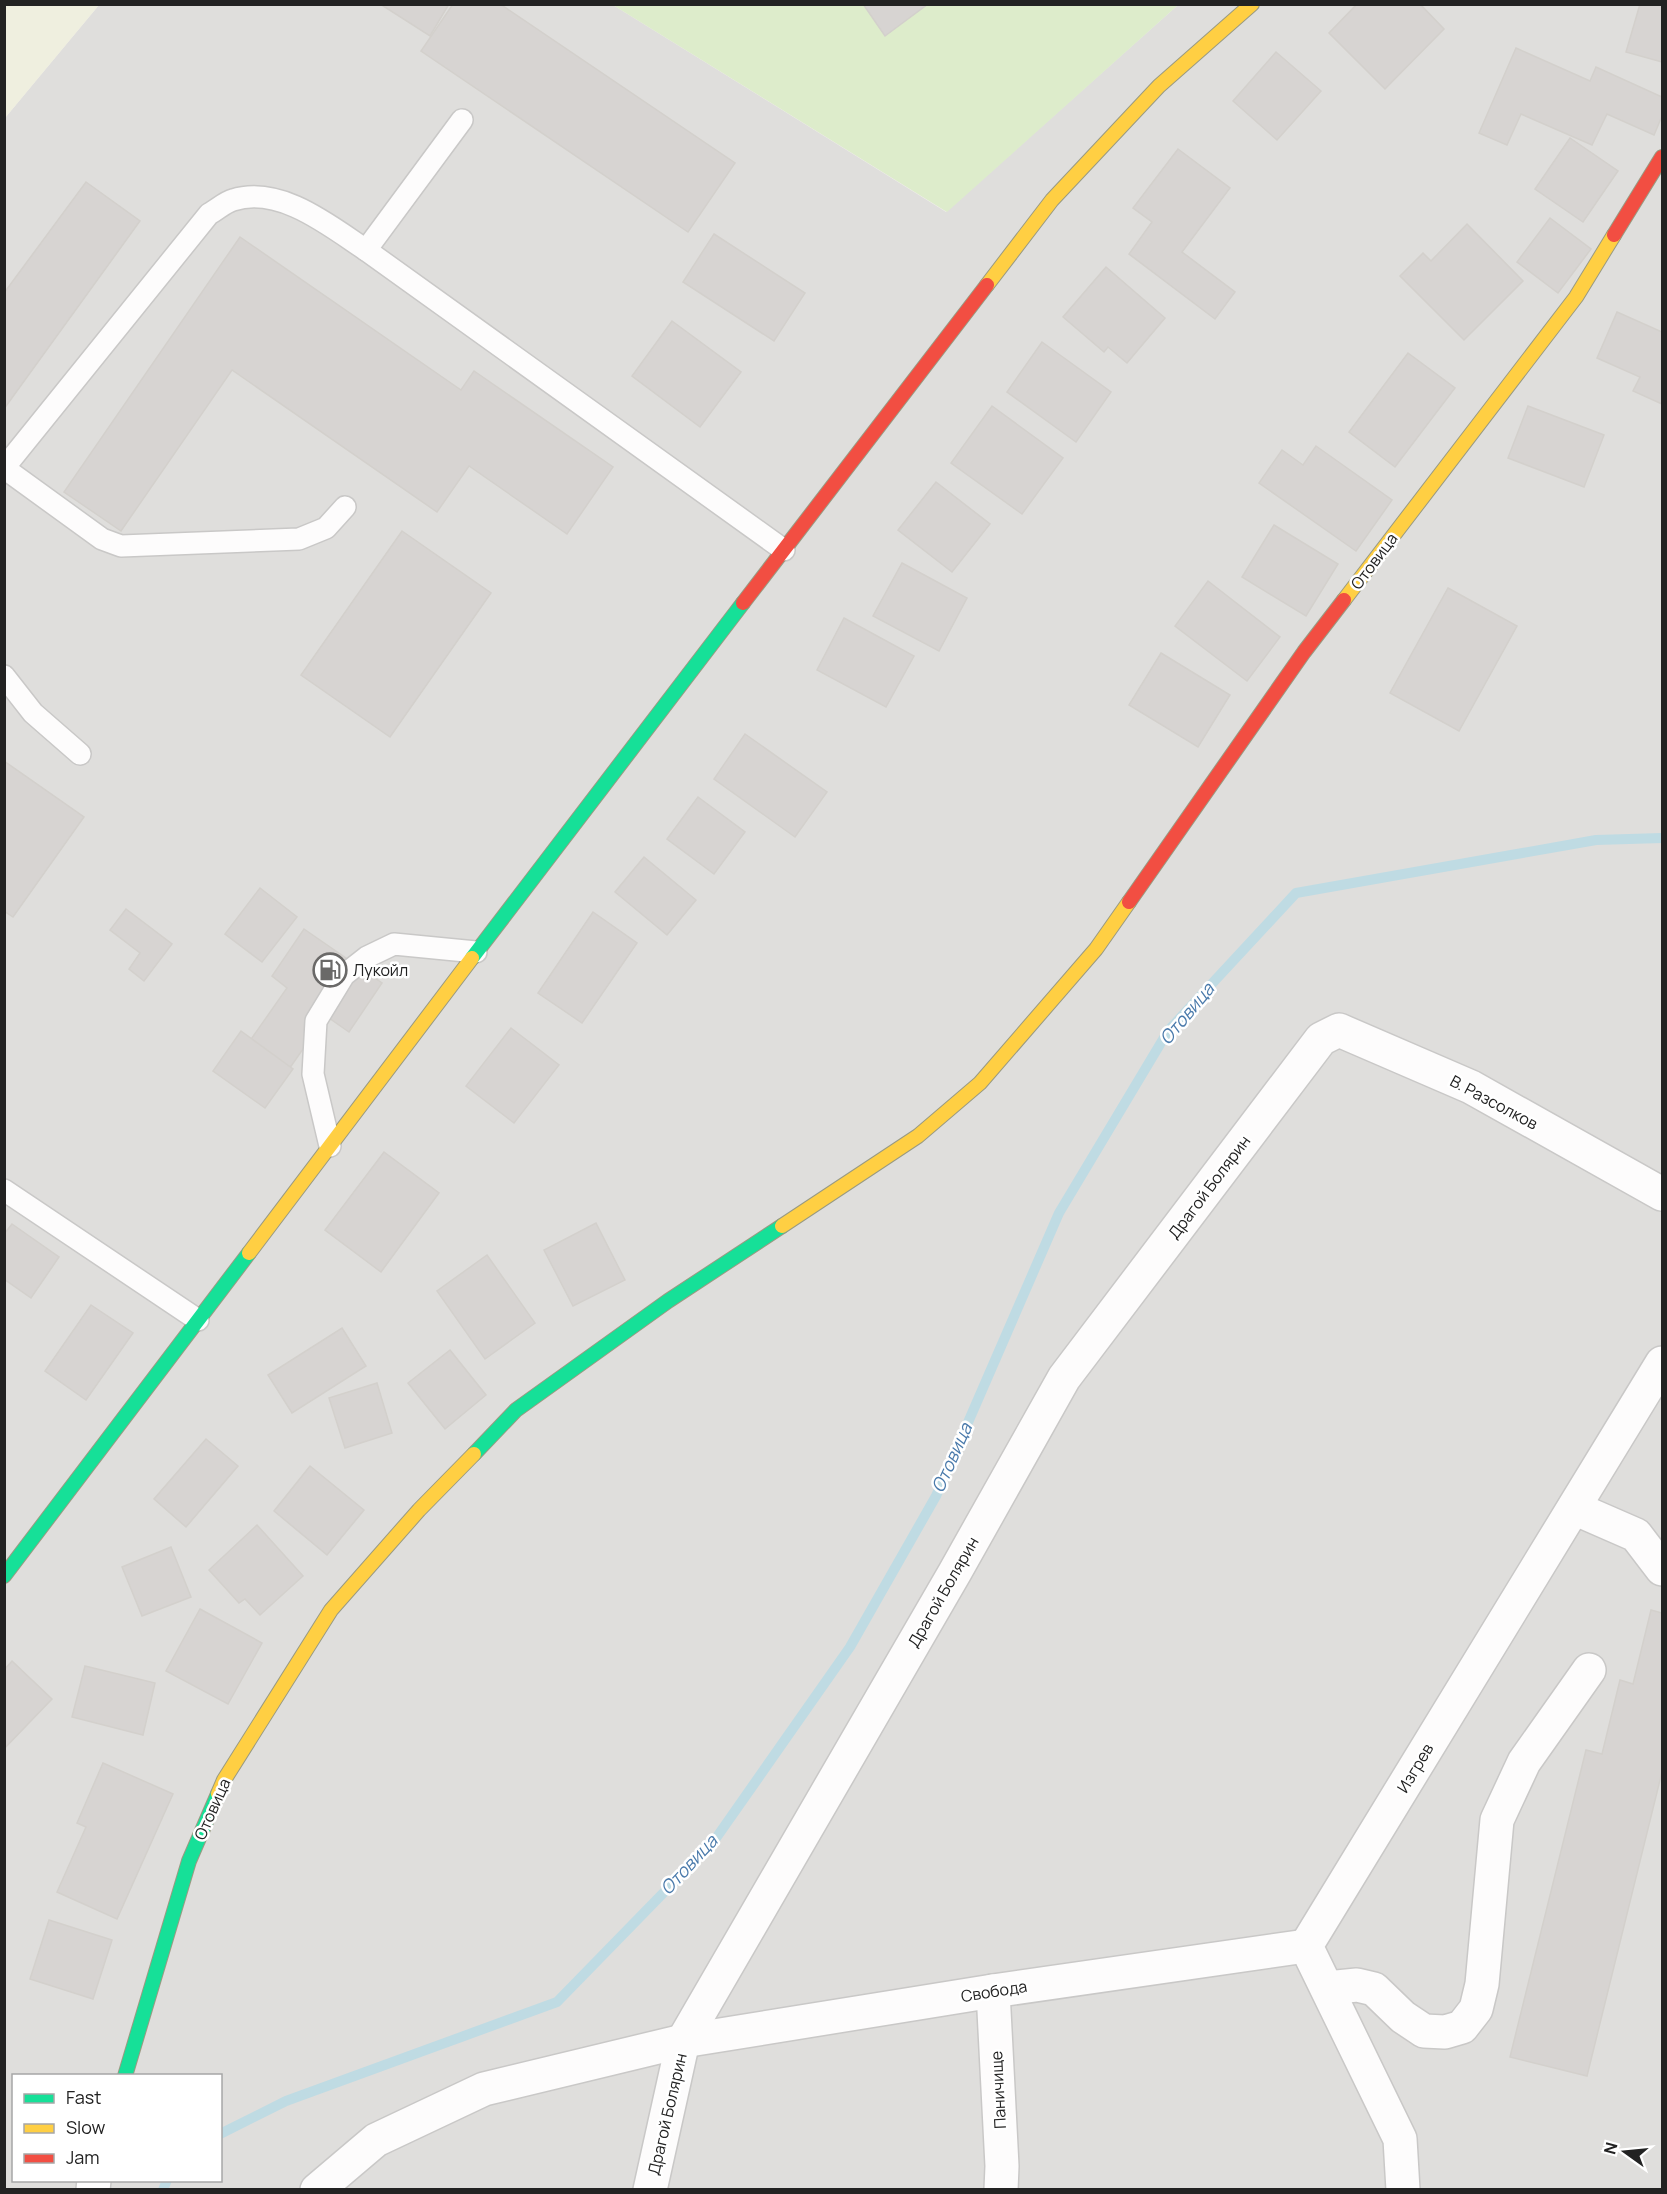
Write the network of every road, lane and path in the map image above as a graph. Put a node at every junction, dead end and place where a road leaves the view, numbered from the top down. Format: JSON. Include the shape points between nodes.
{"nodes":[{"id":1,"x":1252,"y":4,"type":"edge"},
{"id":2,"x":462,"y":120,"type":"dead end"},
{"id":3,"x":1662,"y":157,"type":"edge"},
{"id":4,"x":366,"y":250,"type":"junction"},
{"id":5,"x":4,"y":468,"type":"edge"},
{"id":6,"x":345,"y":507,"type":"dead end"},
{"id":7,"x":784,"y":550,"type":"junction"},
{"id":8,"x":4,"y":676,"type":"edge"},
{"id":9,"x":80,"y":754,"type":"dead end"},
{"id":10,"x":476,"y":952,"type":"junction"},
{"id":11,"x":1321,"y":1039,"type":"joint"},
{"id":12,"x":330,"y":1146,"type":"junction"},
{"id":13,"x":4,"y":1190,"type":"edge"},
{"id":14,"x":1662,"y":1194,"type":"edge"},
{"id":15,"x":198,"y":1320,"type":"junction"},
{"id":16,"x":1662,"y":1363,"type":"edge"},
{"id":17,"x":1574,"y":1508,"type":"junction"},
{"id":18,"x":1662,"y":1569,"type":"edge"},
{"id":19,"x":4,"y":1576,"type":"edge"},
{"id":20,"x":1588,"y":1670,"type":"dead end"},
{"id":21,"x":1306,"y":1946,"type":"junction"},
{"id":22,"x":1327,"y":1988,"type":"junction"},
{"id":23,"x":993,"y":1990,"type":"junction"},
{"id":24,"x":683,"y":2041,"type":"junction"},
{"id":25,"x":126,"y":2074,"type":"edge"},
{"id":26,"x":317,"y":2190,"type":"edge"},
{"id":27,"x":650,"y":2190,"type":"edge"},
{"id":28,"x":1001,"y":2190,"type":"edge"},
{"id":29,"x":1403,"y":2190,"type":"edge"}],
"edges":[{"from":1,"to":7,"type":"street","via":[[1159,86],[1052,200]]},
{"from":2,"to":4,"type":"lane"},
{"from":3,"to":25,"type":"street","name":"Отовица","via":[[1576,297],[1304,652],[1096,949],[980,1083],[918,1136],[668,1301],[516,1410],[419,1510],[331,1610],[224,1780],[189,1861]]},
{"from":4,"to":5,"type":"lane","via":[[314,215],[286,203],[254,196],[232,200],[209,214]]},
{"from":4,"to":7,"type":"lane"},
{"from":5,"to":6,"type":"lane","via":[[102,538],[121,546],[299,538],[326,528]]},
{"from":7,"to":10,"type":"street"},
{"from":8,"to":9,"type":"lane","via":[[33,713]]},
{"from":10,"to":12,"type":"street"},
{"from":10,"to":12,"type":"lane","via":[[393,944],[344,975],[316,1021],[313,1074]]},
{"from":11,"to":14,"type":"street","name":"В. Разсолков","via":[[1339,1030],[1471,1088]]},
{"from":11,"to":24,"type":"street","name":"Драгой Болярин","via":[[1064,1378]]},
{"from":12,"to":15,"type":"street"},
{"from":13,"to":15,"type":"lane"},
{"from":15,"to":19,"type":"street"},
{"from":16,"to":17,"type":"street","name":"Изгрев"},
{"from":17,"to":18,"type":"street","via":[[1636,1535]]},
{"from":17,"to":21,"type":"street","name":"Изгрев"},
{"from":20,"to":22,"type":"street","via":[[1524,1762],[1497,1820],[1482,1984],[1476,2009],[1462,2027],[1445,2032],[1424,2031],[1374,1989],[1357,1985]]},
{"from":21,"to":22,"type":"street"},
{"from":21,"to":23,"type":"street","name":"Свобода"},
{"from":22,"to":29,"type":"street","via":[[1400,2139]]},
{"from":23,"to":24,"type":"street","name":"Свобода"},
{"from":23,"to":28,"type":"street","name":"Паничище"},
{"from":24,"to":26,"type":"street","via":[[484,2089],[376,2140]]},
{"from":24,"to":27,"type":"street","name":"Драгой Болярин"}]}
